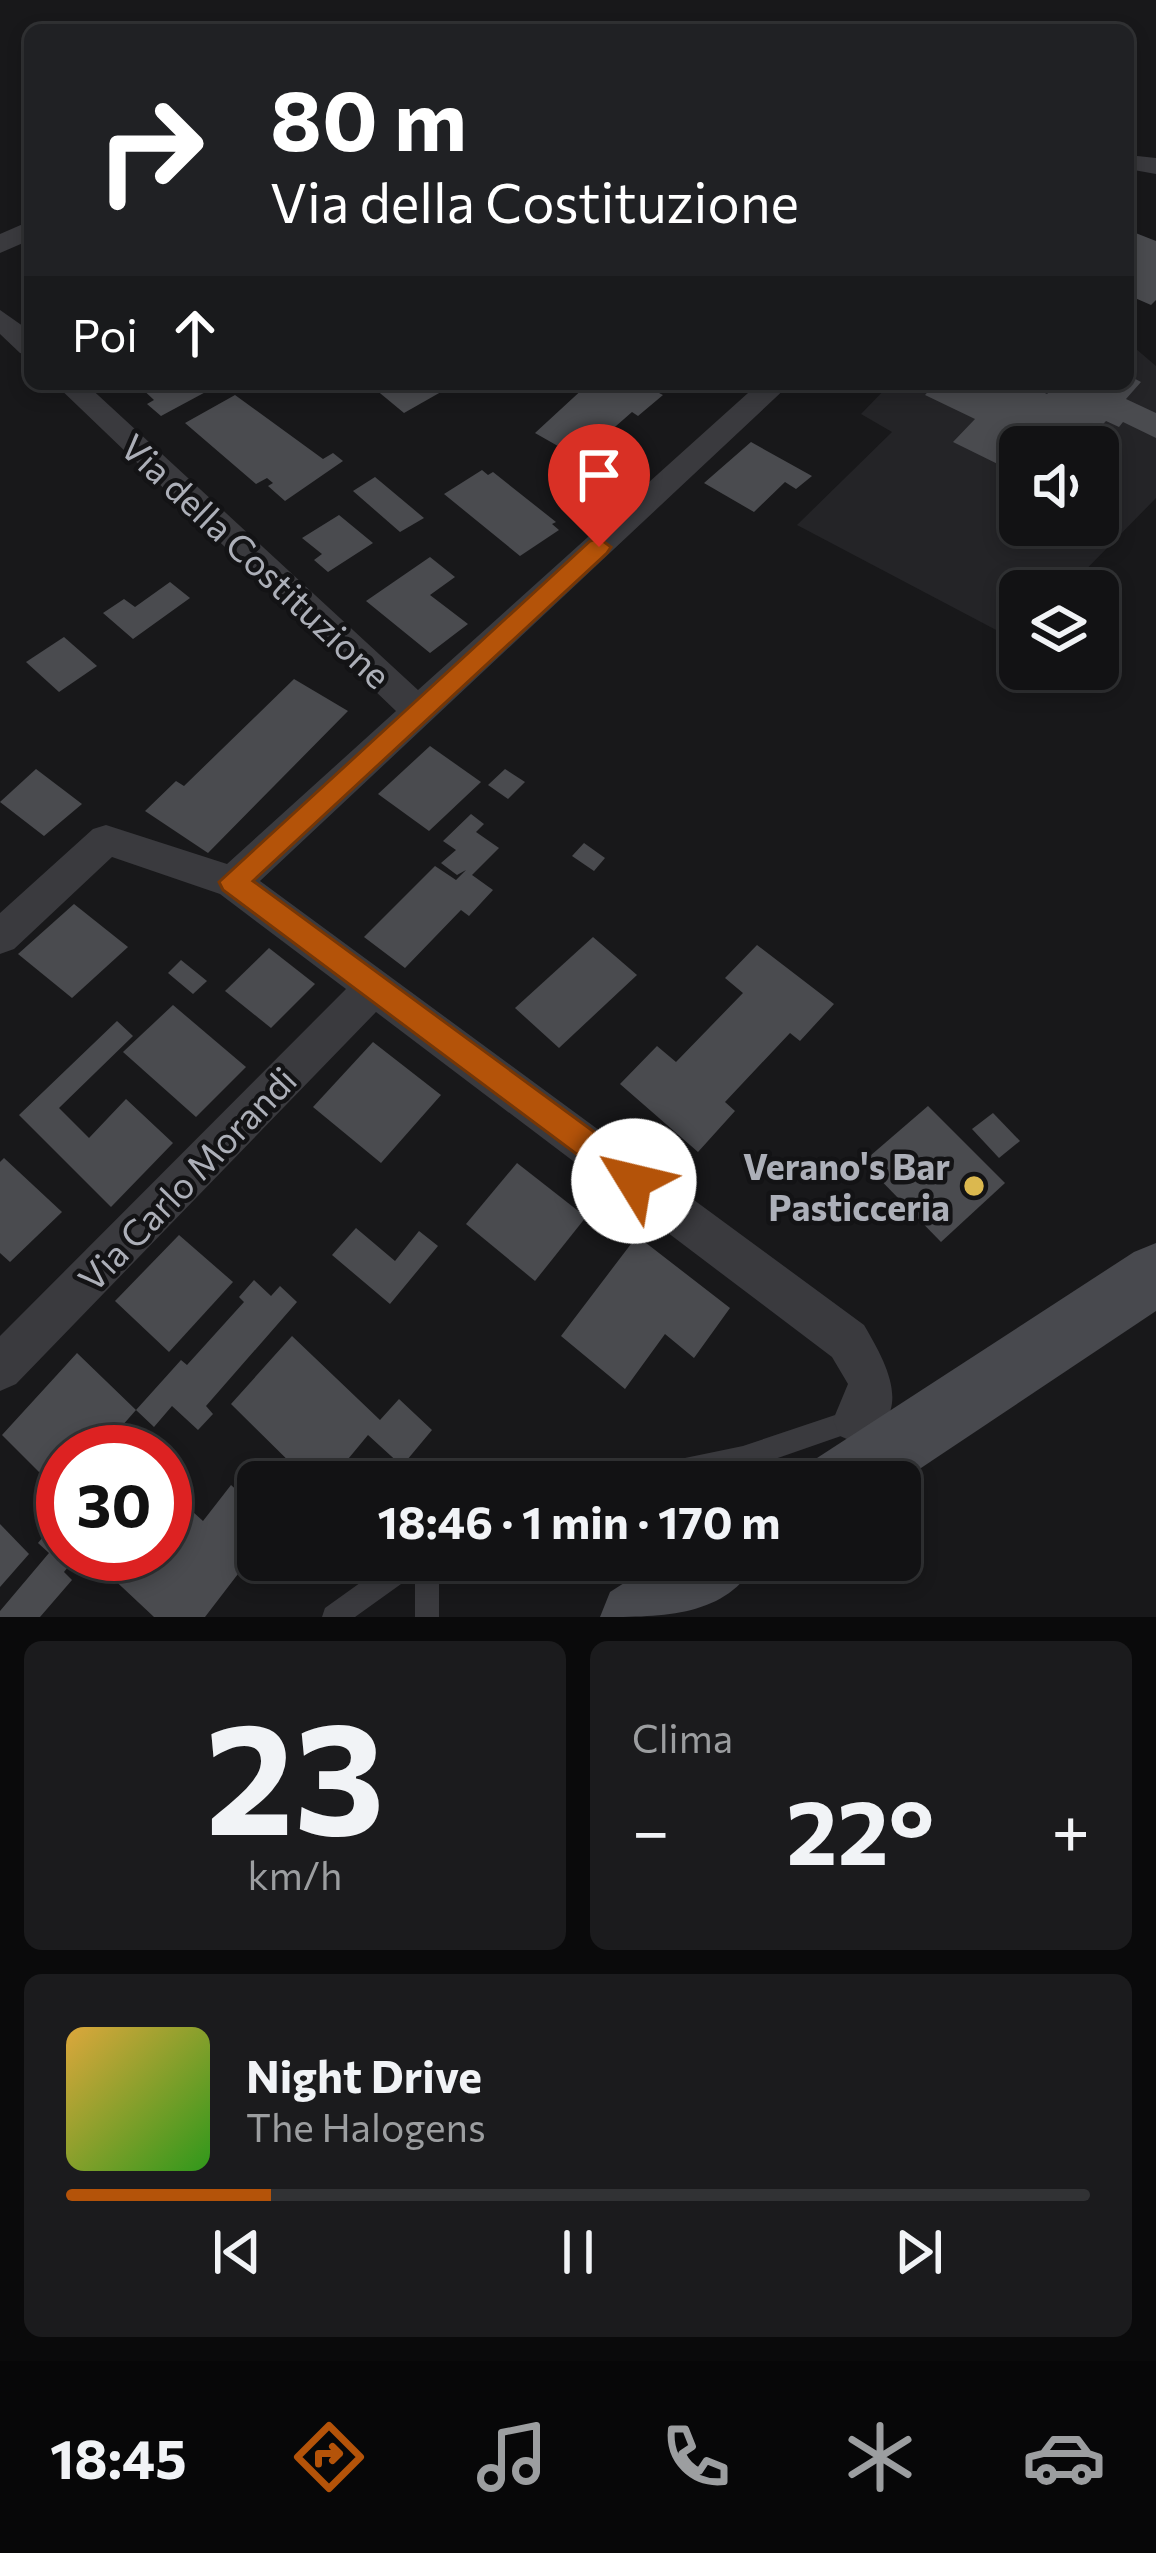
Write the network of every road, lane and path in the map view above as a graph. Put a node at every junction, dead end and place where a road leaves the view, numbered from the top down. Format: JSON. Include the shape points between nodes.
{"nodes":[{"id":1,"x":0,"y":319,"type":"edge"},
{"id":2,"x":24,"y":341,"type":"edge"},
{"id":3,"x":75,"y":390,"type":"edge"},
{"id":4,"x":769,"y":390,"type":"edge"},
{"id":5,"x":418,"y":711,"type":"junction"},
{"id":6,"x":233,"y":882,"type":"junction"},
{"id":7,"x":0,"y":937,"type":"edge"},
{"id":8,"x":372,"y":988,"type":"junction"},
{"id":9,"x":1156,"y":1274,"type":"edge"},
{"id":10,"x":0,"y":1368,"type":"edge"},
{"id":11,"x":856,"y":1420,"type":"joint"},
{"id":12,"x":728,"y":1461,"type":"edge"},
{"id":13,"x":873,"y":1461,"type":"edge"},
{"id":14,"x":384,"y":1581,"type":"edge"},
{"id":15,"x":427,"y":1581,"type":"edge"},
{"id":16,"x":690,"y":1581,"type":"edge"},
{"id":17,"x":334,"y":1617,"type":"edge"},
{"id":18,"x":427,"y":1617,"type":"edge"},
{"id":19,"x":635,"y":1617,"type":"edge"}],
"edges":[{"from":1,"to":2,"type":"street"},
{"from":3,"to":5,"type":"street","name":"Via della Costituzione"},
{"from":4,"to":5,"type":"street"},
{"from":5,"to":6,"type":"street","name":"Via della Costituzione"},
{"from":6,"to":7,"type":"street","via":[[106,840]]},
{"from":6,"to":8,"type":"street"},
{"from":8,"to":10,"type":"street","name":"Via Carlo Morandi"},
{"from":8,"to":11,"type":"street","via":[[848,1341],[872,1381]]},
{"from":9,"to":13,"type":"main road"},
{"from":11,"to":12,"type":"lane"},
{"from":14,"to":17,"type":"lane"},
{"from":15,"to":18,"type":"lane"},
{"from":16,"to":19,"type":"main road"}]}
